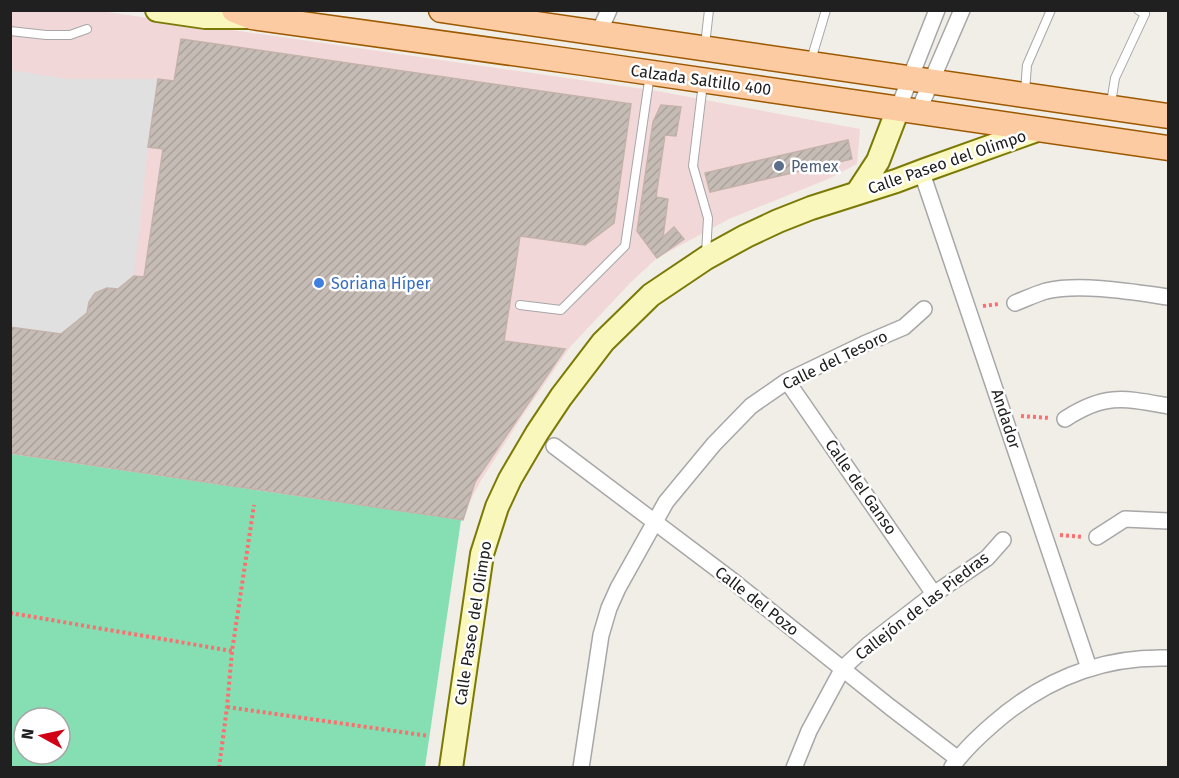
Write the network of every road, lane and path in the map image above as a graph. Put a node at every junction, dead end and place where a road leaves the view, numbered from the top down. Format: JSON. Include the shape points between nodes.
{"nodes":[{"id":1,"x":156,"y":10,"type":"edge"},
{"id":2,"x":441,"y":10,"type":"edge"},
{"id":3,"x":609,"y":10,"type":"edge"},
{"id":4,"x":709,"y":10,"type":"edge"},
{"id":5,"x":826,"y":10,"type":"edge"},
{"id":6,"x":937,"y":10,"type":"edge"},
{"id":7,"x":962,"y":10,"type":"edge"},
{"id":8,"x":1052,"y":10,"type":"edge"},
{"id":9,"x":1138,"y":10,"type":"edge"},
{"id":10,"x":243,"y":14,"type":"edge"},
{"id":11,"x":87,"y":29,"type":"dead end"},
{"id":12,"x":10,"y":32,"type":"edge"},
{"id":13,"x":598,"y":34,"type":"junction"},
{"id":14,"x":704,"y":50,"type":"junction"},
{"id":15,"x":810,"y":65,"type":"junction"},
{"id":16,"x":650,"y":73,"type":"junction"},
{"id":17,"x":703,"y":81,"type":"junction"},
{"id":18,"x":920,"y":81,"type":"junction"},
{"id":19,"x":1024,"y":95,"type":"junction"},
{"id":20,"x":1111,"y":108,"type":"junction"},
{"id":21,"x":908,"y":111,"type":"junction"},
{"id":22,"x":1168,"y":116,"type":"edge"},
{"id":23,"x":1037,"y":130,"type":"junction"},
{"id":24,"x":1168,"y":148,"type":"edge"},
{"id":25,"x":925,"y":170,"type":"junction"},
{"id":26,"x":857,"y":193,"type":"junction"},
{"id":27,"x":706,"y":258,"type":"junction"},
{"id":28,"x":1168,"y":297,"type":"edge"},
{"id":29,"x":1015,"y":303,"type":"joint"},
{"id":30,"x":519,"y":305,"type":"dead end"},
{"id":31,"x":968,"y":307,"type":"junction"},
{"id":32,"x":924,"y":309,"type":"dead end"},
{"id":33,"x":787,"y":381,"type":"junction"},
{"id":34,"x":1168,"y":406,"type":"edge"},
{"id":35,"x":1065,"y":419,"type":"joint"},
{"id":36,"x":1006,"y":420,"type":"junction"},
{"id":37,"x":554,"y":446,"type":"dead end"},
{"id":38,"x":254,"y":505,"type":"dead end"},
{"id":39,"x":1168,"y":521,"type":"edge"},
{"id":40,"x":655,"y":522,"type":"junction"},
{"id":41,"x":1044,"y":535,"type":"junction"},
{"id":42,"x":1097,"y":537,"type":"joint"},
{"id":43,"x":1003,"y":540,"type":"dead end"},
{"id":44,"x":934,"y":594,"type":"junction"},
{"id":45,"x":10,"y":613,"type":"edge"},
{"id":46,"x":232,"y":651,"type":"junction"},
{"id":47,"x":1168,"y":658,"type":"edge"},
{"id":48,"x":843,"y":668,"type":"junction"},
{"id":49,"x":1089,"y":668,"type":"junction"},
{"id":50,"x":227,"y":706,"type":"junction"},
{"id":51,"x":429,"y":736,"type":"dead end"},
{"id":52,"x":955,"y":763,"type":"edge"},
{"id":53,"x":219,"y":768,"type":"edge"},
{"id":54,"x":451,"y":768,"type":"edge"},
{"id":55,"x":581,"y":768,"type":"edge"},
{"id":56,"x":794,"y":768,"type":"edge"}],
"edges":[{"from":1,"to":10,"type":"main road","via":[[205,17]]},
{"from":2,"to":13,"type":"main road","name":"Calzada Saltillo 400"},
{"from":3,"to":13,"type":"street"},
{"from":4,"to":14,"type":"lane"},
{"from":5,"to":15,"type":"lane"},
{"from":6,"to":18,"type":"street"},
{"from":7,"to":18,"type":"street"},
{"from":8,"to":19,"type":"lane","via":[[1027,65]]},
{"from":9,"to":20,"type":"lane","via":[[1145,14],[1115,78]]},
{"from":10,"to":16,"type":"main road","name":"Calzada Saltillo 400"},
{"from":11,"to":12,"type":"lane","via":[[70,35]]},
{"from":13,"to":14,"type":"main road","name":"Calzada Saltillo 400"},
{"from":14,"to":15,"type":"main road","name":"Calzada Saltillo 400"},
{"from":15,"to":18,"type":"main road","name":"Calzada Saltillo 400"},
{"from":16,"to":17,"type":"main road","name":"Calzada Saltillo 400"},
{"from":16,"to":30,"type":"lane","via":[[625,246],[561,310]]},
{"from":17,"to":21,"type":"main road","name":"Calzada Saltillo 400"},
{"from":17,"to":27,"type":"lane","via":[[693,166],[708,218]]},
{"from":18,"to":19,"type":"main road","name":"Calzada Saltillo 400"},
{"from":18,"to":21,"type":"street"},
{"from":18,"to":21,"type":"street"},
{"from":19,"to":20,"type":"main road","name":"Calzada Saltillo 400"},
{"from":20,"to":22,"type":"main road","name":"Calzada Saltillo 400"},
{"from":21,"to":23,"type":"main road","name":"Calzada Saltillo 400"},
{"from":21,"to":26,"type":"main road","name":"Calle Paseo del Olimpo"},
{"from":23,"to":24,"type":"main road","name":"Calzada Saltillo 400"},
{"from":23,"to":25,"type":"main road","name":"Calle Paseo del Olimpo"},
{"from":25,"to":26,"type":"main road","name":"Calle Paseo del Olimpo"},
{"from":25,"to":31,"type":"street","name":"Andador","via":[[924,179]]},
{"from":26,"to":27,"type":"main road","name":"Calle Paseo del Olimpo","via":[[778,221]]},
{"from":27,"to":54,"type":"main road","name":"Calle Paseo del Olimpo","via":[[651,295],[603,342],[561,397],[510,479],[482,554]]},
{"from":28,"to":29,"type":"street","via":[[1068,288],[1046,291]]},
{"from":29,"to":31,"type":"path"},
{"from":31,"to":36,"type":"street","name":"Andador"},
{"from":32,"to":33,"type":"street","name":"Calle del Tesoro","via":[[904,327]]},
{"from":33,"to":40,"type":"street","name":"Calle del Tesoro","via":[[751,406],[714,444],[666,502]]},
{"from":33,"to":44,"type":"street","name":"Calle del Ganso"},
{"from":34,"to":35,"type":"street","via":[[1105,400]]},
{"from":35,"to":36,"type":"path","via":[[1019,416]]},
{"from":36,"to":41,"type":"street","name":"Andador"},
{"from":37,"to":40,"type":"street","name":"Calle del Pozo"},
{"from":38,"to":46,"type":"path"},
{"from":39,"to":42,"type":"street","via":[[1125,519]]},
{"from":40,"to":48,"type":"street","name":"Calle del Pozo"},
{"from":40,"to":55,"type":"street","name":"Calle del Tesoro","via":[[609,608],[601,635]]},
{"from":41,"to":42,"type":"path"},
{"from":41,"to":49,"type":"street","name":"Andador"},
{"from":43,"to":44,"type":"street","name":"Callejón de las Piedras","via":[[987,558]]},
{"from":44,"to":48,"type":"street","name":"Callejón de las Piedras"},
{"from":45,"to":46,"type":"path"},
{"from":46,"to":50,"type":"path"},
{"from":47,"to":49,"type":"street"},
{"from":48,"to":52,"type":"street","name":"Calle del Pozo"},
{"from":48,"to":56,"type":"street","name":"Callejón de las Piedras"},
{"from":49,"to":52,"type":"street","via":[[1033,693],[983,733]]},
{"from":50,"to":51,"type":"path"},
{"from":50,"to":53,"type":"path"}]}
